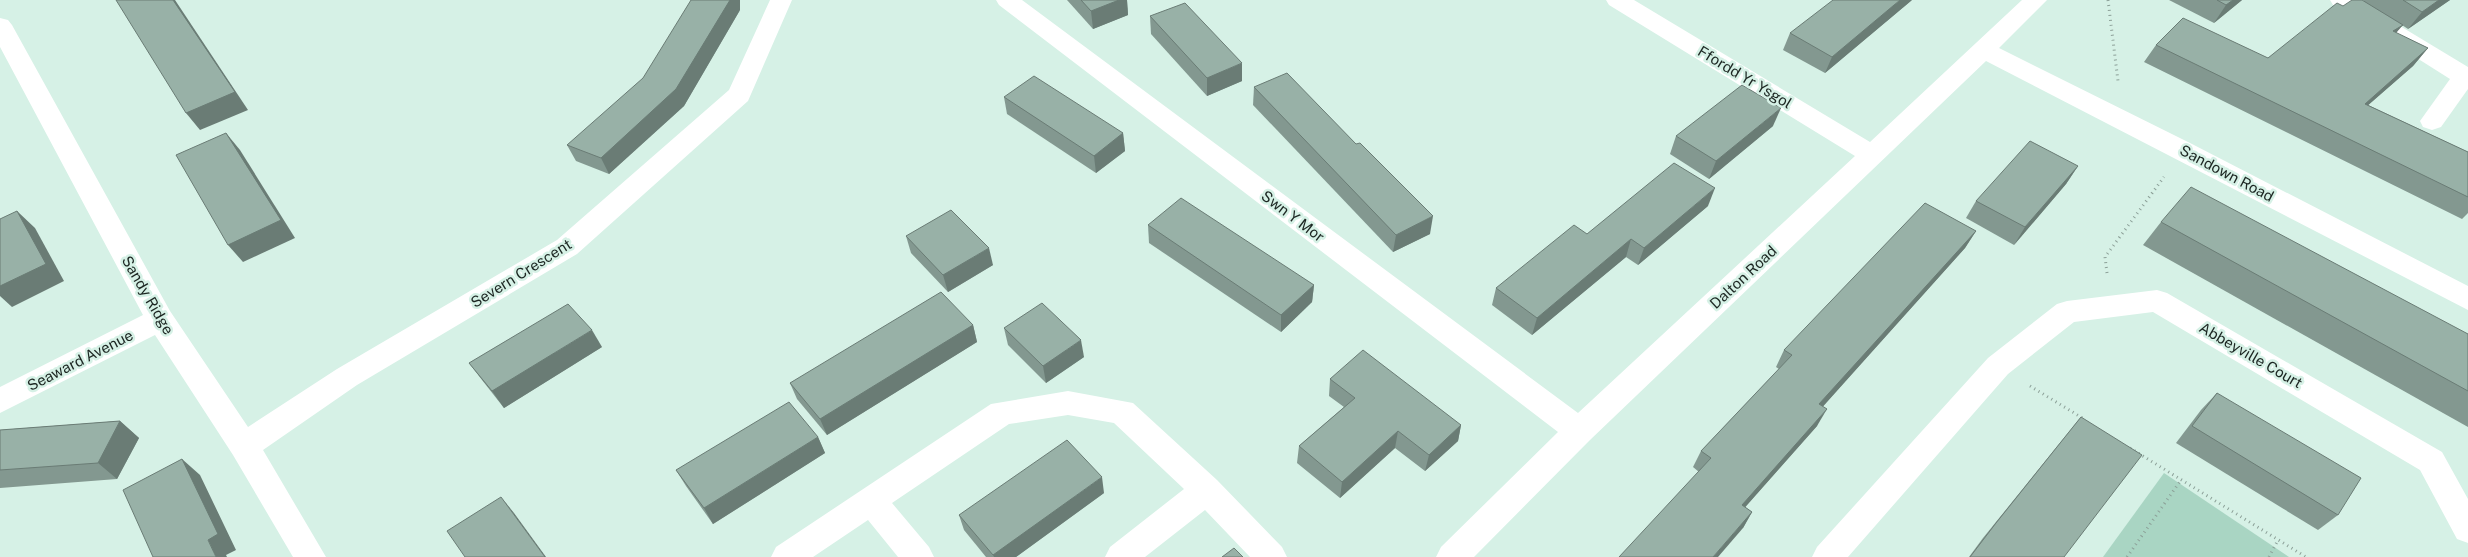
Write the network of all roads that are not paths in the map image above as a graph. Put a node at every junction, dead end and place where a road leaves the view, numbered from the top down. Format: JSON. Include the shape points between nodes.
{"nodes":[{"id":1,"x":782,"y":0,"type":"edge"},
{"id":2,"x":1006,"y":0,"type":"edge"},
{"id":3,"x":1617,"y":0,"type":"edge"},
{"id":4,"x":2036,"y":0,"type":"edge"},
{"id":5,"x":2342,"y":0,"type":"edge"},
{"id":6,"x":0,"y":25,"type":"edge"},
{"id":7,"x":1983,"y":50,"type":"junction"},
{"id":8,"x":2466,"y":76,"type":"edge"},
{"id":9,"x":2432,"y":121,"type":"dead end"},
{"id":10,"x":1873,"y":155,"type":"junction"},
{"id":11,"x":2468,"y":299,"type":"edge"},
{"id":12,"x":160,"y":319,"type":"junction"},
{"id":13,"x":0,"y":401,"type":"edge"},
{"id":14,"x":1579,"y":431,"type":"junction"},
{"id":15,"x":244,"y":446,"type":"junction"},
{"id":16,"x":1206,"y":490,"type":"junction"},
{"id":17,"x":871,"y":501,"type":"junction"},
{"id":18,"x":2468,"y":529,"type":"edge"},
{"id":19,"x":310,"y":557,"type":"edge"},
{"id":20,"x":787,"y":557,"type":"edge"},
{"id":21,"x":918,"y":557,"type":"edge"},
{"id":22,"x":1121,"y":557,"type":"edge"},
{"id":23,"x":1272,"y":557,"type":"edge"},
{"id":24,"x":1452,"y":557,"type":"edge"},
{"id":25,"x":1828,"y":557,"type":"edge"}],
"edges":[{"from":1,"to":15,"type":"street","name":"Severn Crescent","via":[[739,95],[567,247],[347,377]]},
{"from":2,"to":14,"type":"street","name":"Swn Y Mor"},
{"from":3,"to":10,"type":"street","name":"Ffordd Yr Ysgol"},
{"from":4,"to":7,"type":"street","name":"Dalton Road"},
{"from":5,"to":8,"type":"street"},
{"from":6,"to":12,"type":"street","name":"Sandy Ridge"},
{"from":7,"to":10,"type":"street","name":"Dalton Road"},
{"from":7,"to":11,"type":"street","name":"Sandown Road"},
{"from":8,"to":9,"type":"street"},
{"from":10,"to":14,"type":"street","name":"Dalton Road"},
{"from":12,"to":13,"type":"street","name":"Seaward Avenue"},
{"from":12,"to":15,"type":"street","name":"Sandy Ridge"},
{"from":14,"to":24,"type":"street","name":"Dalton Road"},
{"from":15,"to":19,"type":"street","name":"Sandy Ridge"},
{"from":16,"to":17,"type":"street","via":[[1122,412],[1068,403],[1002,413]]},
{"from":16,"to":22,"type":"street"},
{"from":16,"to":23,"type":"street"},
{"from":17,"to":20,"type":"street"},
{"from":17,"to":21,"type":"street"},
{"from":18,"to":25,"type":"street","name":"Abbeyville Court","via":[[2431,460],[2158,300],[2067,312],[1998,366]]}]}
